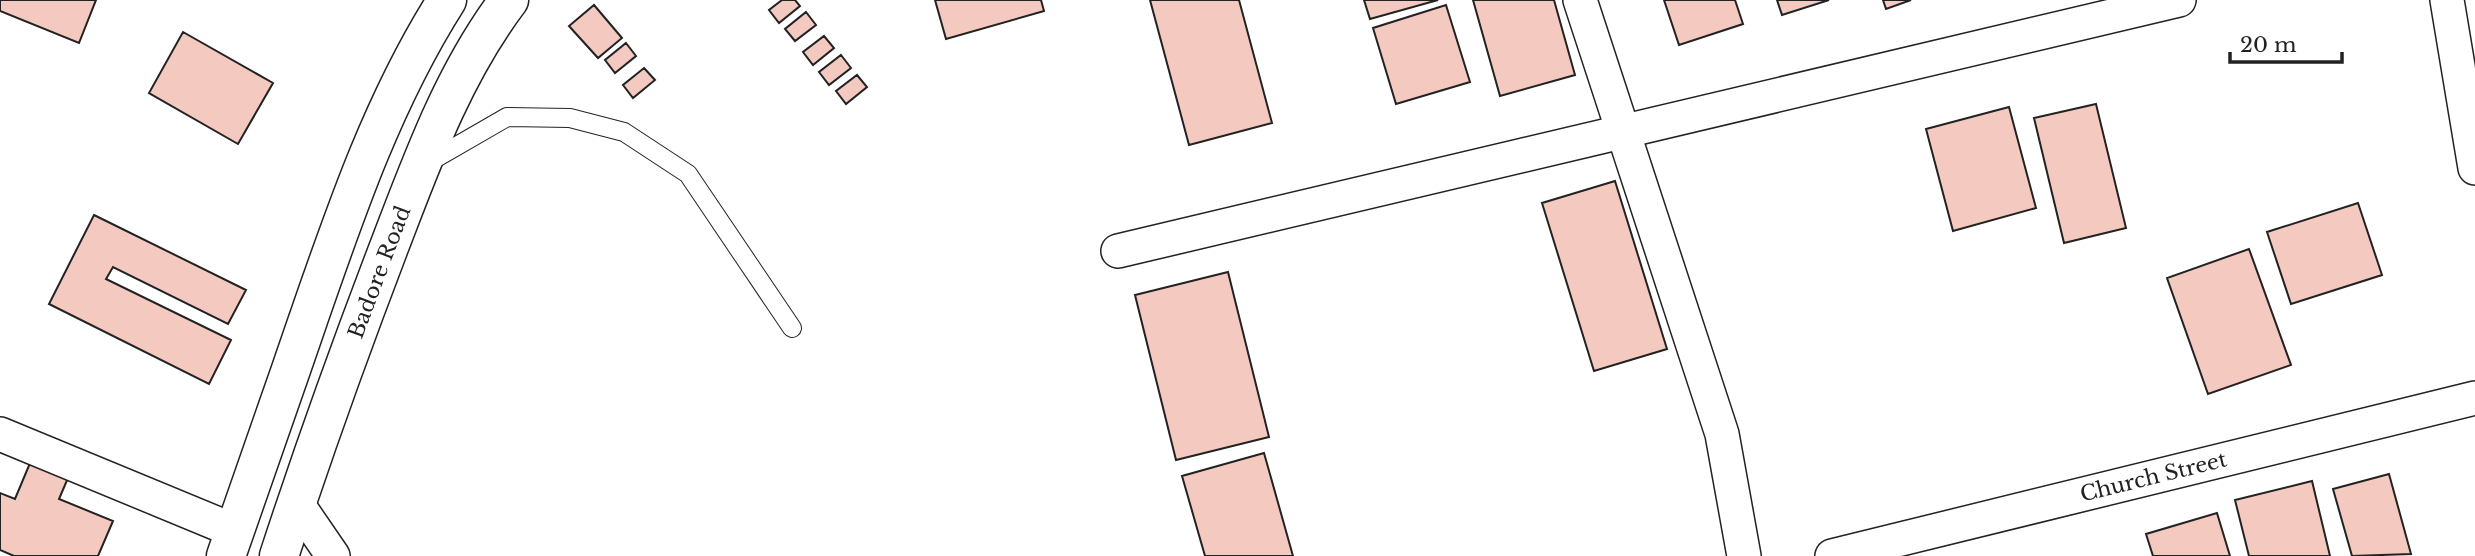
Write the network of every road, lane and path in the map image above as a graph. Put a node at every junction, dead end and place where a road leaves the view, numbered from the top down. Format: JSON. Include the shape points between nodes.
{"nodes":[{"id":1,"x":447,"y":0,"type":"edge"},
{"id":2,"x":509,"y":0,"type":"edge"},
{"id":3,"x":1580,"y":0,"type":"edge"},
{"id":4,"x":2179,"y":0,"type":"edge"},
{"id":5,"x":2447,"y":0,"type":"edge"},
{"id":6,"x":1622,"y":133,"type":"junction"},
{"id":7,"x":420,"y":168,"type":"junction"},
{"id":8,"x":2475,"y":168,"type":"edge"},
{"id":9,"x":1118,"y":251,"type":"dead end"},
{"id":10,"x":792,"y":328,"type":"dead end"},
{"id":11,"x":2475,"y":398,"type":"edge"},
{"id":12,"x":0,"y":434,"type":"edge"},
{"id":13,"x":296,"y":502,"type":"junction"},
{"id":14,"x":230,"y":543,"type":"edge"},
{"id":15,"x":279,"y":556,"type":"edge"},
{"id":16,"x":333,"y":556,"type":"edge"},
{"id":17,"x":1744,"y":556,"type":"edge"},
{"id":18,"x":1832,"y":556,"type":"edge"}],
"edges":[{"from":1,"to":14,"type":"main road","via":[[419,44],[370,150]]},
{"from":2,"to":7,"type":"main road","name":"Badore Road","via":[[454,86]]},
{"from":3,"to":6,"type":"street"},
{"from":4,"to":6,"type":"street"},
{"from":5,"to":8,"type":"street"},
{"from":6,"to":9,"type":"street"},
{"from":6,"to":17,"type":"street","via":[[1722,434]]},
{"from":7,"to":10,"type":"lane","via":[[507,117],[570,118],[625,132],[688,174]]},
{"from":7,"to":13,"type":"main road","name":"Badore Road"},
{"from":11,"to":18,"type":"street","name":"Church Street"},
{"from":12,"to":14,"type":"street"},
{"from":13,"to":15,"type":"main road","name":"Badore Road"},
{"from":13,"to":16,"type":"street"}]}
